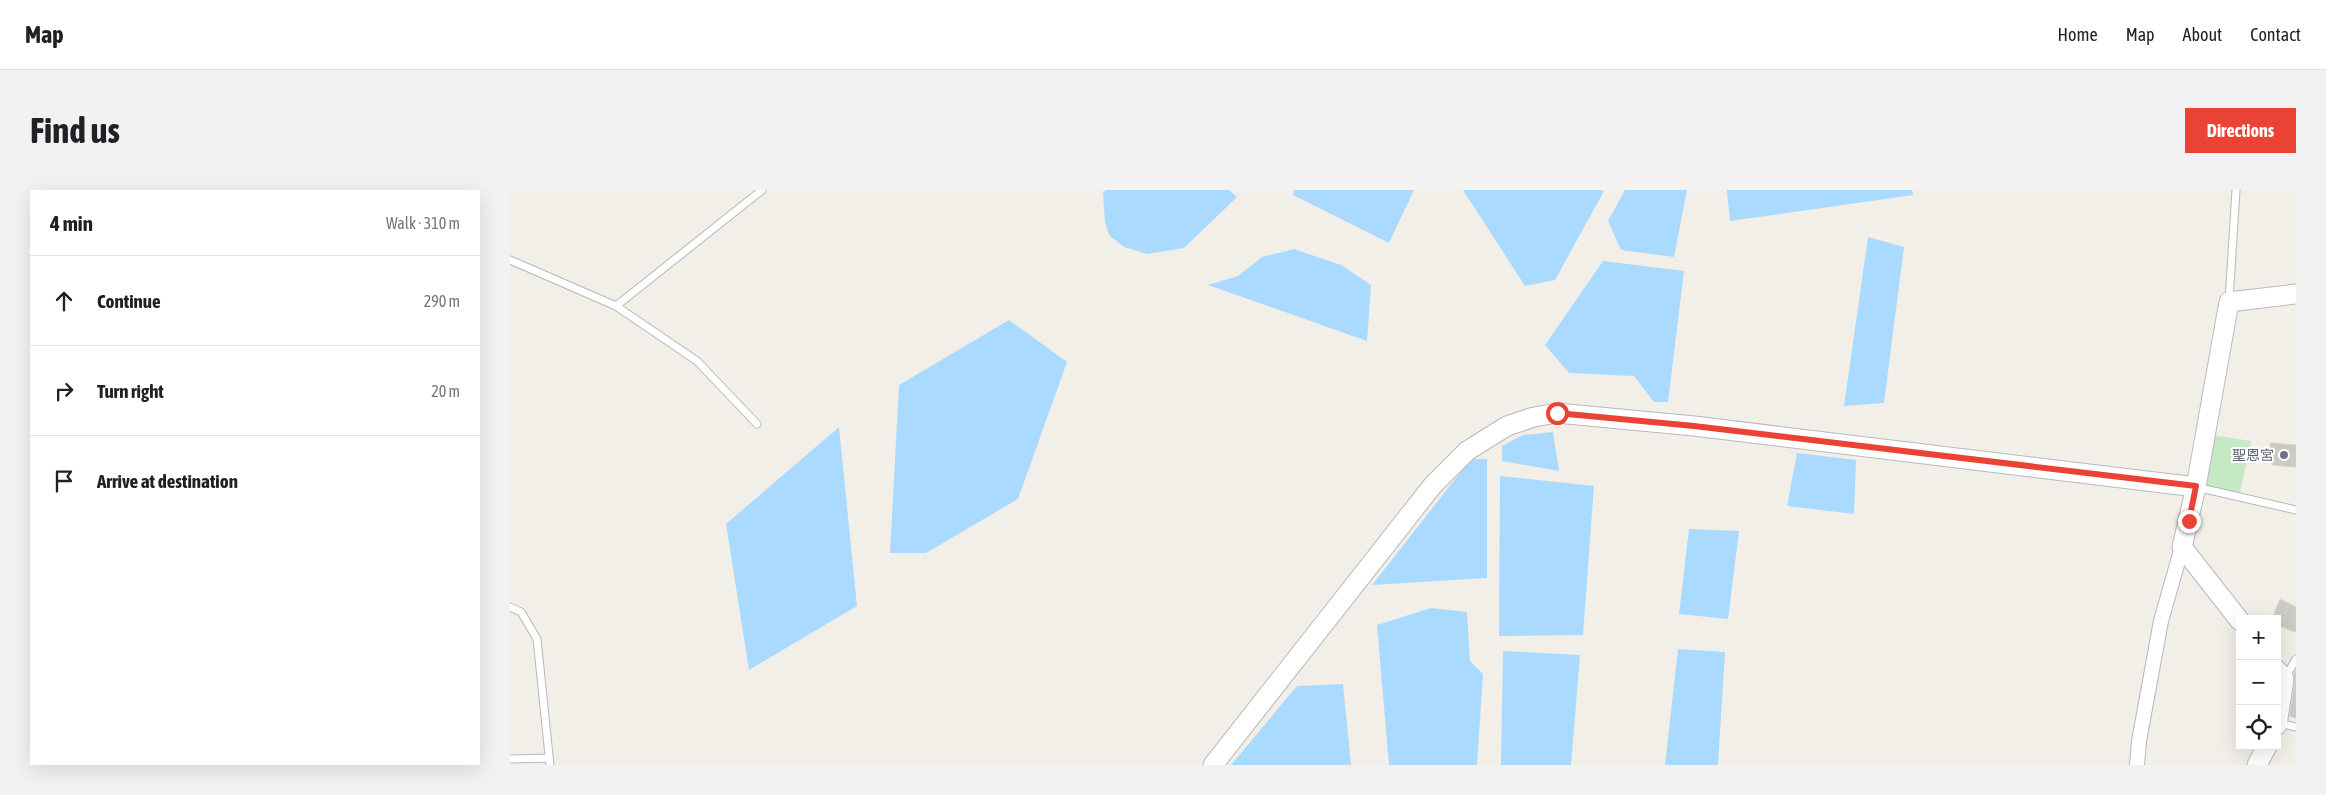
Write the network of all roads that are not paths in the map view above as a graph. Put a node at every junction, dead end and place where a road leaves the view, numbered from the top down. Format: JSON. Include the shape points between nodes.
{"nodes":[{"id":1,"x":762,"y":190,"type":"edge"},
{"id":2,"x":2236,"y":190,"type":"edge"},
{"id":3,"x":510,"y":260,"type":"edge"},
{"id":4,"x":2296,"y":294,"type":"edge"},
{"id":5,"x":2229,"y":302,"type":"junction"},
{"id":6,"x":616,"y":306,"type":"junction"},
{"id":7,"x":757,"y":424,"type":"dead end"},
{"id":8,"x":2196,"y":486,"type":"junction"},
{"id":9,"x":2296,"y":510,"type":"edge"},
{"id":10,"x":2182,"y":547,"type":"junction"},
{"id":11,"x":510,"y":607,"type":"edge"},
{"id":12,"x":2236,"y":616,"type":"edge"},
{"id":13,"x":2296,"y":659,"type":"edge"},
{"id":14,"x":2281,"y":674,"type":"edge"},
{"id":15,"x":2284,"y":725,"type":"edge"},
{"id":16,"x":2264,"y":750,"type":"edge"},
{"id":17,"x":510,"y":759,"type":"edge"},
{"id":18,"x":549,"y":761,"type":"edge"},
{"id":19,"x":1213,"y":765,"type":"edge"},
{"id":20,"x":2137,"y":765,"type":"edge"},
{"id":21,"x":2257,"y":765,"type":"edge"}],
"edges":[{"from":1,"to":6,"type":"lane"},
{"from":2,"to":5,"type":"lane"},
{"from":3,"to":6,"type":"lane"},
{"from":4,"to":5,"type":"street"},
{"from":5,"to":8,"type":"street"},
{"from":6,"to":7,"type":"lane","via":[[697,361]]},
{"from":8,"to":9,"type":"lane"},
{"from":8,"to":10,"type":"street"},
{"from":8,"to":19,"type":"street","via":[[1694,426],[1557,413],[1534,416],[1486,438],[1467,451],[1433,485]]},
{"from":10,"to":12,"type":"street"},
{"from":10,"to":20,"type":"street","via":[[2161,621]]},
{"from":11,"to":18,"type":"lane","via":[[521,612],[536,639]]},
{"from":13,"to":14,"type":"lane"},
{"from":14,"to":15,"type":"street"},
{"from":16,"to":21,"type":"street"},
{"from":17,"to":18,"type":"lane"}]}
